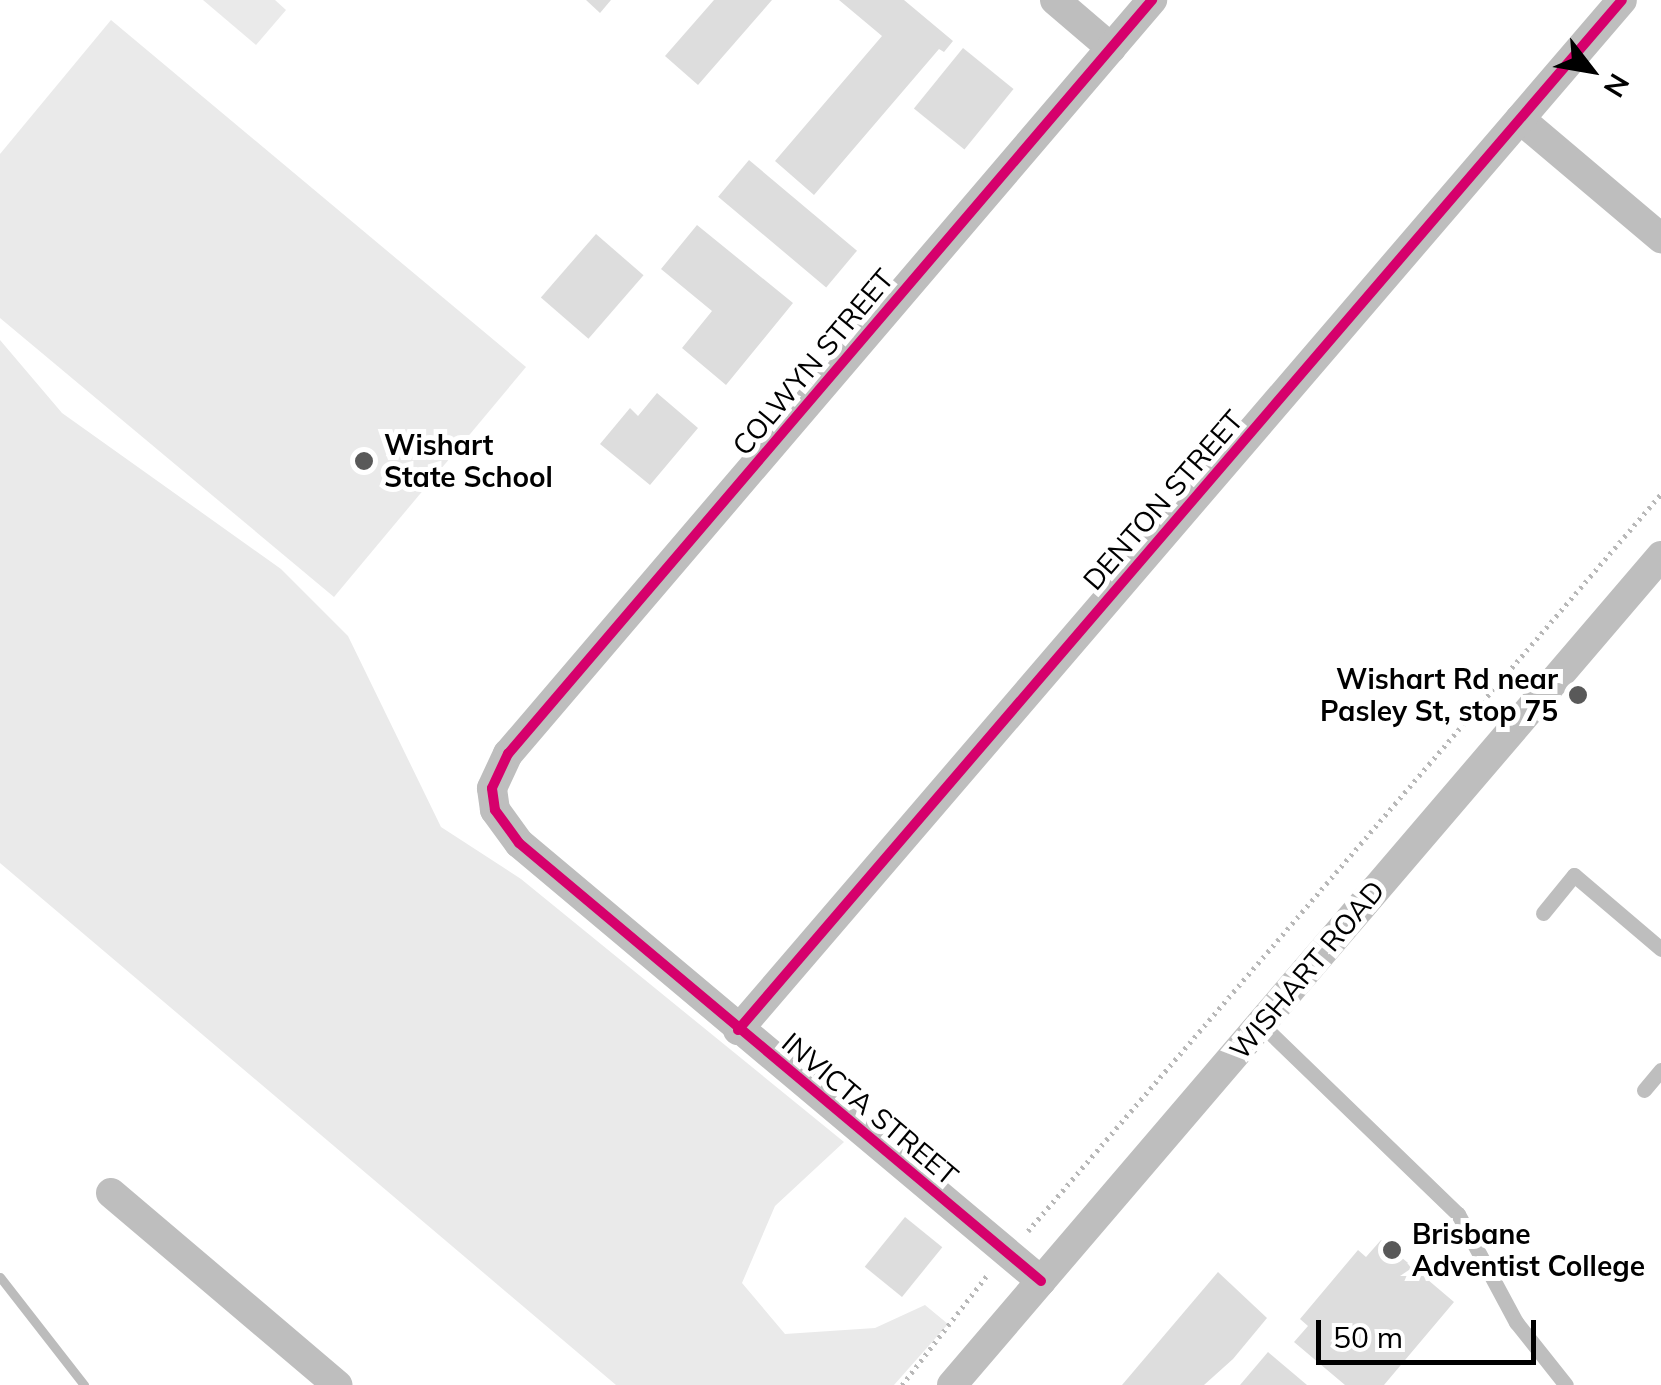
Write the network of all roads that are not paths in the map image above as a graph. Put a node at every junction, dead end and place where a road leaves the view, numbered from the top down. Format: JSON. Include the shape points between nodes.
{"nodes":[{"id":1,"x":1055,"y":0,"type":"edge"},
{"id":2,"x":1152,"y":0,"type":"edge"},
{"id":3,"x":1622,"y":0,"type":"edge"},
{"id":4,"x":1111,"y":48,"type":"junction"},
{"id":5,"x":1520,"y":119,"type":"junction"},
{"id":6,"x":1661,"y":238,"type":"edge"},
{"id":7,"x":1661,"y":556,"type":"edge"},
{"id":8,"x":508,"y":754,"type":"joint"},
{"id":9,"x":1543,"y":913,"type":"dead end"},
{"id":10,"x":1661,"y":949,"type":"edge"},
{"id":11,"x":1261,"y":1024,"type":"junction"},
{"id":12,"x":738,"y":1030,"type":"junction"},
{"id":13,"x":1661,"y":1070,"type":"edge"},
{"id":14,"x":1644,"y":1090,"type":"dead end"},
{"id":15,"x":111,"y":1193,"type":"dead end"},
{"id":16,"x":1041,"y":1281,"type":"junction"},
{"id":17,"x":337,"y":1385,"type":"edge"},
{"id":18,"x":952,"y":1385,"type":"edge"},
{"id":19,"x":1566,"y":1385,"type":"edge"}],
"edges":[{"from":1,"to":4,"type":"street"},
{"from":2,"to":4,"type":"street","name":"COLWYN STREET"},
{"from":3,"to":5,"type":"street","name":"DENTON STREET"},
{"from":4,"to":8,"type":"street","name":"COLWYN STREET"},
{"from":5,"to":6,"type":"street"},
{"from":5,"to":12,"type":"street","name":"DENTON STREET"},
{"from":7,"to":11,"type":"street","name":"WISHART ROAD"},
{"from":8,"to":12,"type":"street","name":"INVICTA STREET","via":[[492,788],[495,810],[519,843]]},
{"from":9,"to":10,"type":"lane","via":[[1574,875]]},
{"from":11,"to":16,"type":"street","name":"WISHART ROAD"},
{"from":11,"to":19,"type":"lane","via":[[1458,1214],[1516,1322]]},
{"from":12,"to":16,"type":"street","name":"INVICTA STREET"},
{"from":13,"to":14,"type":"lane"},
{"from":15,"to":17,"type":"street"},
{"from":16,"to":18,"type":"street","name":"WISHART ROAD"}]}
